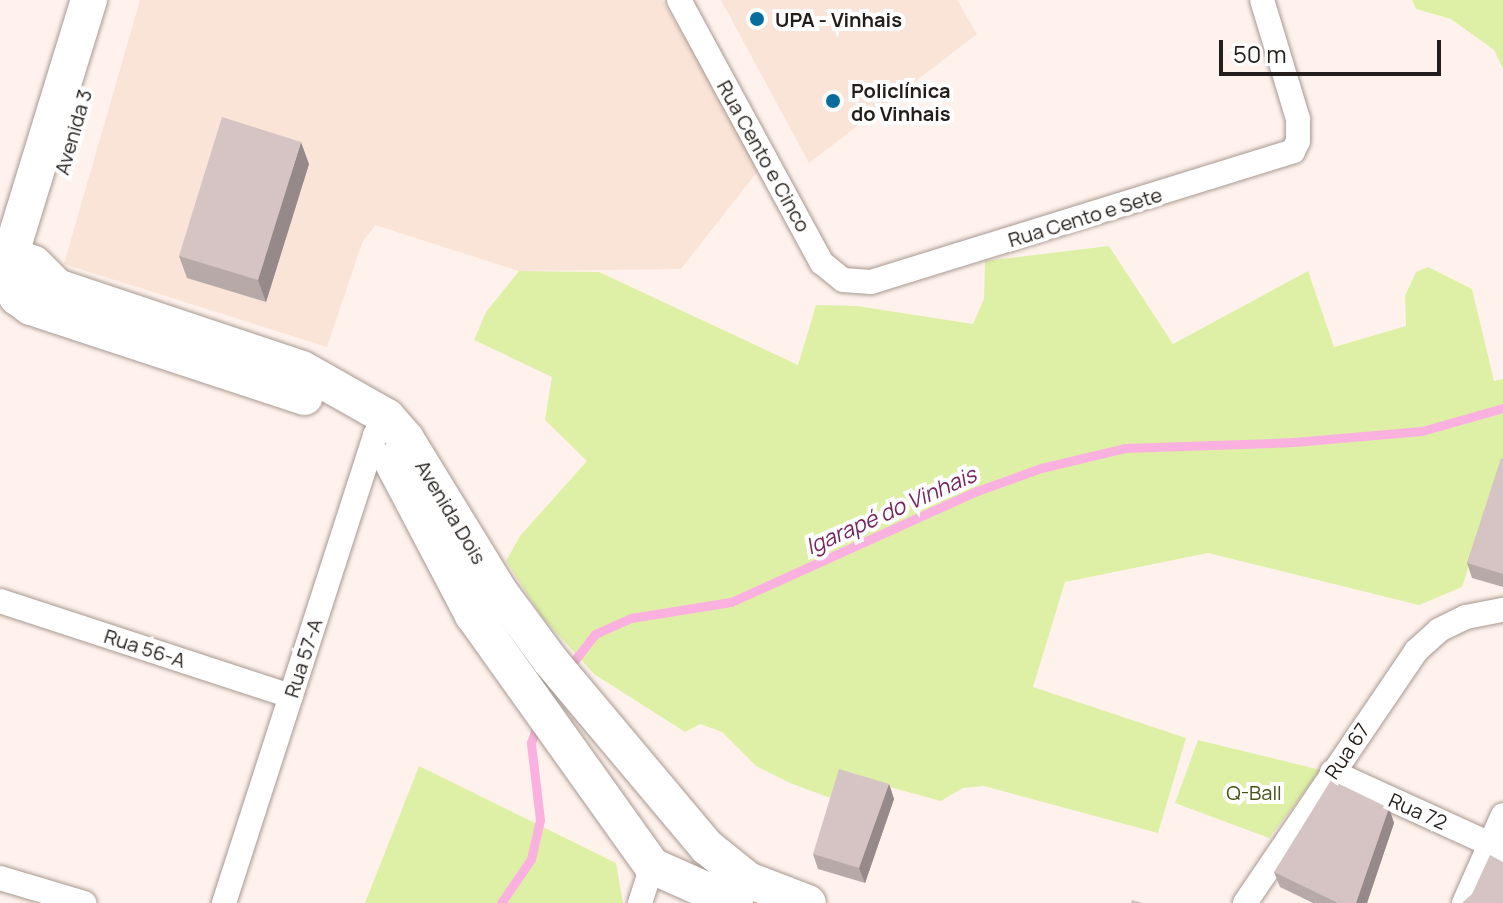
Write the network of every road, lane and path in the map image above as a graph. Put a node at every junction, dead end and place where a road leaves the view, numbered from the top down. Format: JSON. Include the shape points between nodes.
{"nodes":[{"id":1,"x":89,"y":0,"type":"edge"},
{"id":2,"x":112,"y":0,"type":"edge"},
{"id":3,"x":679,"y":0,"type":"edge"},
{"id":4,"x":1262,"y":0,"type":"edge"},
{"id":5,"x":10,"y":265,"type":"edge"},
{"id":6,"x":871,"y":282,"type":"joint"},
{"id":7,"x":381,"y":426,"type":"junction"},
{"id":8,"x":0,"y":601,"type":"edge"},
{"id":9,"x":1503,"y":610,"type":"edge"},
{"id":10,"x":291,"y":696,"type":"junction"},
{"id":11,"x":1332,"y":772,"type":"junction"},
{"id":12,"x":1503,"y":815,"type":"edge"},
{"id":13,"x":1496,"y":847,"type":"edge"},
{"id":14,"x":652,"y":866,"type":"junction"},
{"id":15,"x":0,"y":878,"type":"edge"},
{"id":16,"x":84,"y":903,"type":"edge"},
{"id":17,"x":224,"y":903,"type":"edge"},
{"id":18,"x":640,"y":903,"type":"edge"},
{"id":19,"x":735,"y":903,"type":"edge"},
{"id":20,"x":808,"y":903,"type":"edge"},
{"id":21,"x":1245,"y":903,"type":"edge"},
{"id":22,"x":1464,"y":903,"type":"edge"}],
"edges":[{"from":1,"to":5,"type":"street","name":"Avenida 3"},
{"from":2,"to":5,"type":"street","name":"Avenida 3"},
{"from":3,"to":6,"type":"street","name":"Rua Cento e Cinco","via":[[822,263],[843,280]]},
{"from":4,"to":6,"type":"street","name":"Rua Cento e Sete","via":[[1294,102],[1297,147]]},
{"from":5,"to":7,"type":"street","name":"Avenida Dois","via":[[13,290],[31,307]]},
{"from":7,"to":10,"type":"street","name":"Rua 57-A"},
{"from":7,"to":14,"type":"street","name":"Avenida Dois","via":[[473,615]]},
{"from":7,"to":20,"type":"street","name":"Avenida Dois","via":[[550,660],[720,861],[761,886]]},
{"from":8,"to":10,"type":"street","name":"Rua 56-A"},
{"from":9,"to":11,"type":"street","name":"Rua 67","via":[[1466,617],[1439,630],[1416,651]]},
{"from":10,"to":17,"type":"street","name":"Rua 57-A"},
{"from":11,"to":13,"type":"street","name":"Rua 72"},
{"from":11,"to":21,"type":"street","name":"Rua 67"},
{"from":12,"to":13,"type":"street"},
{"from":13,"to":22,"type":"street"},
{"from":14,"to":18,"type":"street"},
{"from":14,"to":19,"type":"street","name":"Avenida Dois","via":[[680,883]]},
{"from":15,"to":16,"type":"street"}]}
